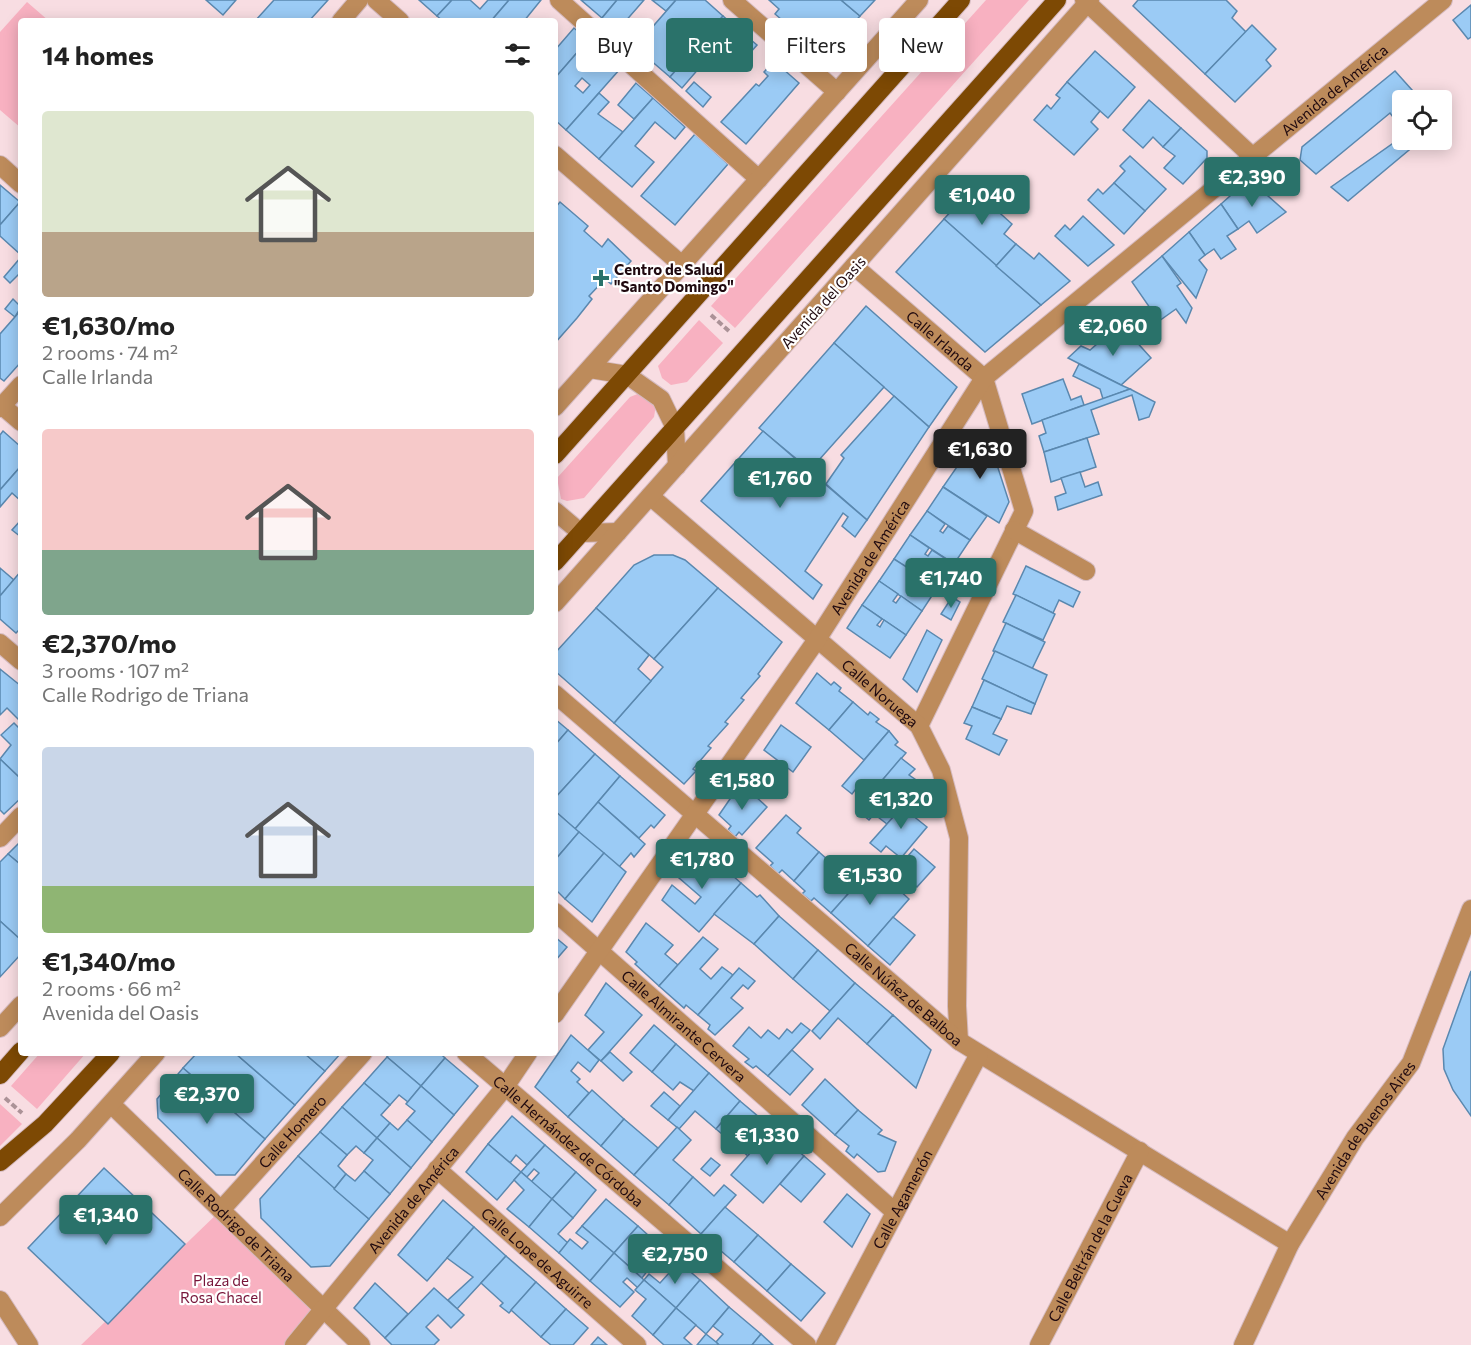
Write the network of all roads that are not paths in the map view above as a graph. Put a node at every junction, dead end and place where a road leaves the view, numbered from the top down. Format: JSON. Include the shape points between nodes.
{"nodes":[{"id":1,"x":359,"y":0,"type":"edge"},
{"id":2,"x":376,"y":0,"type":"edge"},
{"id":3,"x":559,"y":0,"type":"edge"},
{"id":4,"x":732,"y":0,"type":"edge"},
{"id":5,"x":919,"y":0,"type":"edge"},
{"id":6,"x":961,"y":0,"type":"edge"},
{"id":7,"x":1057,"y":0,"type":"edge"},
{"id":8,"x":1443,"y":0,"type":"edge"},
{"id":9,"x":1088,"y":1,"type":"edge"},
{"id":10,"x":344,"y":18,"type":"edge"},
{"id":11,"x":397,"y":18,"type":"edge"},
{"id":12,"x":837,"y":92,"type":"junction"},
{"id":13,"x":1254,"y":157,"type":"junction"},
{"id":14,"x":558,"y":158,"type":"edge"},
{"id":15,"x":0,"y":165,"type":"edge"},
{"id":16,"x":759,"y":178,"type":"junction"},
{"id":17,"x":18,"y":181,"type":"edge"},
{"id":18,"x":682,"y":265,"type":"junction"},
{"id":19,"x":854,"y":266,"type":"junction"},
{"id":20,"x":590,"y":369,"type":"junction"},
{"id":21,"x":627,"y":375,"type":"junction"},
{"id":22,"x":984,"y":378,"type":"junction"},
{"id":23,"x":18,"y":388,"type":"edge"},
{"id":24,"x":558,"y":404,"type":"edge"},
{"id":25,"x":1,"y":406,"type":"edge"},
{"id":26,"x":18,"y":420,"type":"edge"},
{"id":27,"x":675,"y":428,"type":"junction"},
{"id":28,"x":558,"y":452,"type":"edge"},
{"id":29,"x":677,"y":466,"type":"junction"},
{"id":30,"x":650,"y":496,"type":"junction"},
{"id":31,"x":558,"y":514,"type":"edge"},
{"id":32,"x":1014,"y":530,"type":"junction"},
{"id":33,"x":618,"y":532,"type":"junction"},
{"id":34,"x":581,"y":533,"type":"junction"},
{"id":35,"x":558,"y":559,"type":"edge"},
{"id":36,"x":1086,"y":571,"type":"dead end"},
{"id":37,"x":558,"y":600,"type":"edge"},
{"id":38,"x":818,"y":638,"type":"junction"},
{"id":39,"x":0,"y":643,"type":"edge"},
{"id":40,"x":18,"y":658,"type":"edge"},
{"id":41,"x":558,"y":696,"type":"edge"},
{"id":42,"x":918,"y":726,"type":"junction"},
{"id":43,"x":694,"y":815,"type":"junction"},
{"id":44,"x":18,"y":819,"type":"edge"},
{"id":45,"x":0,"y":838,"type":"edge"},
{"id":46,"x":1471,"y":909,"type":"edge"},
{"id":47,"x":558,"y":915,"type":"edge"},
{"id":48,"x":599,"y":951,"type":"junction"},
{"id":49,"x":18,"y":1008,"type":"edge"},
{"id":50,"x":558,"y":1010,"type":"edge"},
{"id":51,"x":0,"y":1028,"type":"edge"},
{"id":52,"x":959,"y":1041,"type":"junction"},
{"id":53,"x":979,"y":1054,"type":"junction"},
{"id":54,"x":18,"y":1055,"type":"edge"},
{"id":55,"x":108,"y":1056,"type":"edge"},
{"id":56,"x":153,"y":1056,"type":"edge"},
{"id":57,"x":360,"y":1056,"type":"edge"},
{"id":58,"x":469,"y":1056,"type":"edge"},
{"id":59,"x":526,"y":1056,"type":"edge"},
{"id":60,"x":0,"y":1075,"type":"edge"},
{"id":61,"x":505,"y":1087,"type":"junction"},
{"id":62,"x":111,"y":1104,"type":"junction"},
{"id":63,"x":1140,"y":1151,"type":"junction"},
{"id":64,"x":0,"y":1162,"type":"edge"},
{"id":65,"x":437,"y":1169,"type":"junction"},
{"id":66,"x":221,"y":1210,"type":"junction"},
{"id":67,"x":895,"y":1212,"type":"junction"},
{"id":68,"x":0,"y":1217,"type":"edge"},
{"id":69,"x":1290,"y":1244,"type":"junction"},
{"id":70,"x":0,"y":1300,"type":"edge"},
{"id":71,"x":324,"y":1309,"type":"junction"},
{"id":72,"x":29,"y":1345,"type":"edge"},
{"id":73,"x":294,"y":1345,"type":"edge"},
{"id":74,"x":361,"y":1345,"type":"edge"},
{"id":75,"x":637,"y":1345,"type":"edge"},
{"id":76,"x":807,"y":1345,"type":"edge"},
{"id":77,"x":825,"y":1345,"type":"edge"},
{"id":78,"x":1039,"y":1345,"type":"edge"},
{"id":79,"x":1243,"y":1345,"type":"edge"}],
"edges":[{"from":1,"to":10,"type":"street"},
{"from":2,"to":11,"type":"street"},
{"from":3,"to":16,"type":"street"},
{"from":4,"to":12,"type":"street"},
{"from":5,"to":12,"type":"street"},
{"from":6,"to":21,"type":"main road"},
{"from":7,"to":27,"type":"main road","name":"Avenida del Oasis"},
{"from":8,"to":13,"type":"street","name":"Avenida de América"},
{"from":9,"to":13,"type":"street"},
{"from":9,"to":19,"type":"street","name":"Avenida del Oasis"},
{"from":12,"to":16,"type":"street"},
{"from":13,"to":22,"type":"street","name":"Avenida de América"},
{"from":14,"to":18,"type":"street"},
{"from":15,"to":17,"type":"street"},
{"from":16,"to":18,"type":"street"},
{"from":18,"to":20,"type":"street"},
{"from":19,"to":22,"type":"street","name":"Calle Irlanda"},
{"from":19,"to":29,"type":"street","name":"Avenida del Oasis"},
{"from":20,"to":21,"type":"street"},
{"from":20,"to":24,"type":"street"},
{"from":21,"to":27,"type":"street","via":[[661,399]]},
{"from":21,"to":28,"type":"main road"},
{"from":22,"to":32,"type":"street","name":"Calle Irlanda","via":[[1024,511]]},
{"from":22,"to":38,"type":"street","name":"Avenida de América"},
{"from":23,"to":25,"type":"street"},
{"from":25,"to":26,"type":"street"},
{"from":27,"to":29,"type":"street"},
{"from":27,"to":34,"type":"main road","name":"Avenida del Oasis"},
{"from":29,"to":30,"type":"street","name":"Avenida del Oasis"},
{"from":30,"to":33,"type":"street","name":"Avenida del Oasis"},
{"from":30,"to":38,"type":"street","name":"Calle Noruega"},
{"from":31,"to":34,"type":"street"},
{"from":32,"to":36,"type":"street"},
{"from":32,"to":42,"type":"street","name":"Calle Irlanda"},
{"from":33,"to":34,"type":"street"},
{"from":33,"to":37,"type":"street","name":"Avenida del Oasis"},
{"from":34,"to":35,"type":"main road","name":"Avenida del Oasis"},
{"from":38,"to":42,"type":"street","name":"Calle Noruega"},
{"from":38,"to":43,"type":"street","name":"Avenida de América"},
{"from":39,"to":40,"type":"street"},
{"from":41,"to":43,"type":"street","name":"Calle Núñez de Balboa"},
{"from":42,"to":52,"type":"street","name":"Calle Noruega","via":[[941,770],[959,838]]},
{"from":43,"to":48,"type":"street","name":"Avenida de América"},
{"from":43,"to":52,"type":"street","name":"Calle Núñez de Balboa"},
{"from":44,"to":45,"type":"street"},
{"from":46,"to":69,"type":"street","name":"Avenida de Buenos Aires","via":[[1410,1063],[1354,1138]]},
{"from":47,"to":48,"type":"street","name":"Calle Almirante Cervera"},
{"from":48,"to":50,"type":"street","name":"Avenida de América"},
{"from":48,"to":67,"type":"street","name":"Calle Almirante Cervera"},
{"from":49,"to":51,"type":"street"},
{"from":52,"to":53,"type":"street","name":"Calle Núñez de Balboa"},
{"from":53,"to":63,"type":"street","name":"Calle Núñez de Balboa"},
{"from":53,"to":67,"type":"street","name":"Calle Agamenón"},
{"from":54,"to":60,"type":"main road"},
{"from":55,"to":64,"type":"main road","via":[[45,1124]]},
{"from":56,"to":62,"type":"street"},
{"from":57,"to":66,"type":"street","name":"Calle Homero"},
{"from":58,"to":61,"type":"street","name":"Calle Hernández de Córdoba"},
{"from":59,"to":61,"type":"street","name":"Avenida de América"},
{"from":61,"to":65,"type":"street","name":"Avenida de América"},
{"from":61,"to":76,"type":"street","name":"Calle Hernández de Córdoba"},
{"from":62,"to":66,"type":"street","name":"Calle Rodrigo de Triana"},
{"from":62,"to":68,"type":"street"},
{"from":63,"to":69,"type":"street","name":"Calle Núñez de Balboa"},
{"from":63,"to":78,"type":"street","name":"Calle Beltrán de la Cueva"},
{"from":65,"to":71,"type":"street","name":"Avenida de América"},
{"from":65,"to":75,"type":"street","name":"Calle Lope de Aguirre"},
{"from":66,"to":71,"type":"street","name":"Calle Rodrigo de Triana"},
{"from":67,"to":77,"type":"street","name":"Calle Agamenón"},
{"from":69,"to":79,"type":"street","name":"Avenida de Buenos Aires"},
{"from":70,"to":72,"type":"street"},
{"from":71,"to":73,"type":"street","name":"Avenida de América"},
{"from":71,"to":74,"type":"street","name":"Calle Rodrigo de Triana"}]}
